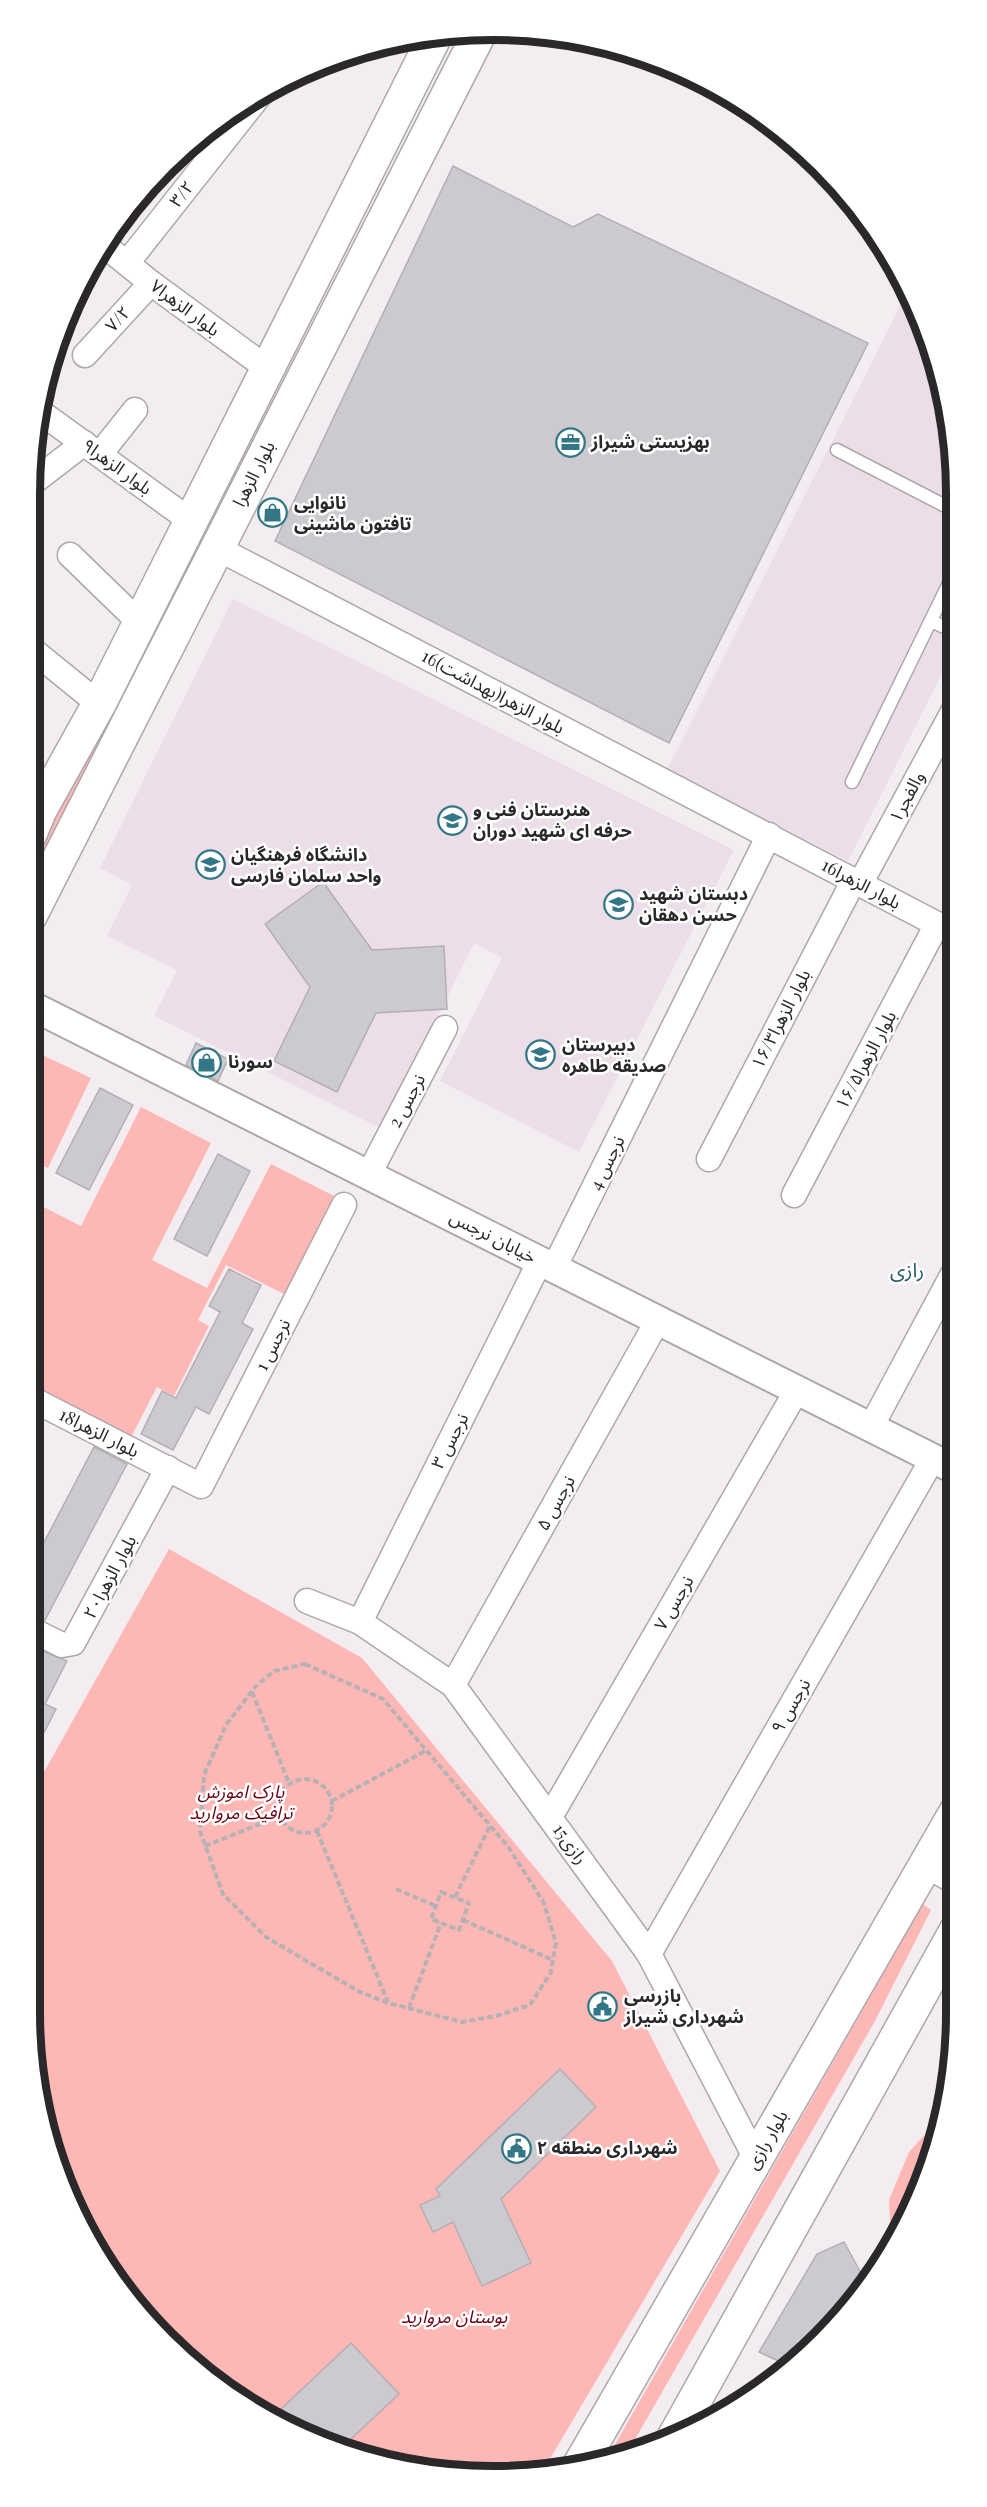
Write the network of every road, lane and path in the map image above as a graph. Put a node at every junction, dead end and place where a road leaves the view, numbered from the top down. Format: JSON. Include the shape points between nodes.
{"nodes":[{"id":1,"x":476,"y":41,"type":"edge"},
{"id":2,"x":431,"y":45,"type":"edge"},
{"id":3,"x":243,"y":116,"type":"edge"},
{"id":4,"x":111,"y":251,"type":"edge"},
{"id":5,"x":127,"y":263,"type":"junction"},
{"id":6,"x":151,"y":283,"type":"junction"},
{"id":7,"x":85,"y":355,"type":"dead end"},
{"id":8,"x":268,"y":369,"type":"junction"},
{"id":9,"x":135,"y":410,"type":"dead end"},
{"id":10,"x":47,"y":417,"type":"edge"},
{"id":11,"x":92,"y":448,"type":"junction"},
{"id":12,"x":837,"y":450,"type":"dead end"},
{"id":13,"x":41,"y":478,"type":"edge"},
{"id":14,"x":946,"y":506,"type":"edge"},
{"id":15,"x":191,"y":521,"type":"junction"},
{"id":16,"x":217,"y":548,"type":"junction"},
{"id":17,"x":70,"y":555,"type":"dead end"},
{"id":18,"x":946,"y":590,"type":"edge"},
{"id":19,"x":931,"y":621,"type":"junction"},
{"id":20,"x":946,"y":628,"type":"edge"},
{"id":21,"x":135,"y":631,"type":"junction"},
{"id":22,"x":40,"y":656,"type":"edge"},
{"id":23,"x":160,"y":659,"type":"junction"},
{"id":24,"x":99,"y":704,"type":"junction"},
{"id":25,"x":946,"y":724,"type":"edge"},
{"id":26,"x":852,"y":782,"type":"dead end"},
{"id":27,"x":40,"y":804,"type":"edge"},
{"id":28,"x":769,"y":835,"type":"junction"},
{"id":29,"x":857,"y":882,"type":"junction"},
{"id":30,"x":40,"y":896,"type":"edge"},
{"id":31,"x":946,"y":929,"type":"edge"},
{"id":32,"x":40,"y":1010,"type":"edge"},
{"id":33,"x":445,"y":1028,"type":"dead end"},
{"id":34,"x":709,"y":1159,"type":"dead end"},
{"id":35,"x":369,"y":1174,"type":"junction"},
{"id":36,"x":794,"y":1195,"type":"dead end"},
{"id":37,"x":344,"y":1205,"type":"dead end"},
{"id":38,"x":547,"y":1265,"type":"junction"},
{"id":39,"x":946,"y":1287,"type":"edge"},
{"id":40,"x":658,"y":1320,"type":"junction"},
{"id":41,"x":797,"y":1390,"type":"junction"},
{"id":42,"x":40,"y":1403,"type":"edge"},
{"id":43,"x":871,"y":1427,"type":"junction"},
{"id":44,"x":944,"y":1464,"type":"edge"},
{"id":45,"x":168,"y":1468,"type":"junction"},
{"id":46,"x":201,"y":1485,"type":"joint"},
{"id":47,"x":307,"y":1601,"type":"dead end"},
{"id":48,"x":360,"y":1622,"type":"junction"},
{"id":49,"x":40,"y":1634,"type":"edge"},
{"id":50,"x":453,"y":1685,"type":"junction"},
{"id":51,"x":252,"y":1692,"type":"junction"},
{"id":52,"x":427,"y":1750,"type":"junction"},
{"id":53,"x":289,"y":1783,"type":"junction"},
{"id":54,"x":332,"y":1801,"type":"junction"},
{"id":55,"x":280,"y":1816,"type":"junction"},
{"id":56,"x":550,"y":1817,"type":"junction"},
{"id":57,"x":490,"y":1826,"type":"junction"},
{"id":58,"x":317,"y":1831,"type":"junction"},
{"id":59,"x":946,"y":1831,"type":"edge"},
{"id":60,"x":205,"y":1846,"type":"junction"},
{"id":61,"x":928,"y":1862,"type":"junction"},
{"id":62,"x":946,"y":1872,"type":"edge"},
{"id":63,"x":396,"y":1889,"type":"dead end"},
{"id":64,"x":455,"y":1897,"type":"junction"},
{"id":65,"x":436,"y":1906,"type":"junction"},
{"id":66,"x":463,"y":1920,"type":"junction"},
{"id":67,"x":441,"y":1923,"type":"junction"},
{"id":68,"x":946,"y":1949,"type":"edge"},
{"id":69,"x":649,"y":1954,"type":"junction"},
{"id":70,"x":553,"y":1960,"type":"junction"},
{"id":71,"x":388,"y":2002,"type":"junction"},
{"id":72,"x":409,"y":2008,"type":"junction"},
{"id":73,"x":756,"y":2159,"type":"junction"},
{"id":74,"x":682,"y":2425,"type":"edge"},
{"id":75,"x":586,"y":2457,"type":"edge"}],
"edges":[{"from":1,"to":16,"type":"main road","name":"بلوار الزهرا"},
{"from":2,"to":8,"type":"main road","name":"بلوار الزهرا"},
{"from":3,"to":5,"type":"street","name":"۳/۲"},
{"from":4,"to":5,"type":"street","name":"بلوار الزهرا۷"},
{"from":5,"to":6,"type":"street","name":"بلوار الزهرا۷"},
{"from":6,"to":7,"type":"street","name":"۷/۲"},
{"from":6,"to":8,"type":"street","name":"بلوار الزهرا۷"},
{"from":8,"to":15,"type":"main road","name":"بلوار الزهرا"},
{"from":9,"to":11,"type":"street"},
{"from":10,"to":11,"type":"street","name":"بلوار الزهرا۹"},
{"from":11,"to":13,"type":"street"},
{"from":11,"to":15,"type":"street","name":"بلوار الزهرا۹"},
{"from":12,"to":14,"type":"lane"},
{"from":15,"to":21,"type":"main road","name":"بلوار الزهرا"},
{"from":16,"to":23,"type":"main road","name":"بلوار الزهرا"},
{"from":16,"to":28,"type":"street","name":"16بلوار الزهرا(بهداشت)"},
{"from":17,"to":21,"type":"street"},
{"from":18,"to":19,"type":"lane"},
{"from":19,"to":20,"type":"lane"},
{"from":19,"to":26,"type":"lane"},
{"from":21,"to":23,"type":"main road"},
{"from":21,"to":24,"type":"main road","name":"بلوار الزهرا"},
{"from":22,"to":24,"type":"street"},
{"from":23,"to":30,"type":"main road","name":"بلوار الزهرا"},
{"from":24,"to":27,"type":"main road","name":"بلوار الزهرا"},
{"from":25,"to":29,"type":"street","name":"والفجر۱"},
{"from":28,"to":29,"type":"street","name":"16بلوار الزهرا"},
{"from":28,"to":38,"type":"street","name":"4 نرجس","via":[[659,1057]]},
{"from":29,"to":31,"type":"street","name":"16بلوار الزهرا"},
{"from":29,"to":34,"type":"street","name":"بلوار الزهرا۱۶/۳"},
{"from":31,"to":36,"type":"street","name":"بلوار الزهرا۱۶/۵"},
{"from":32,"to":35,"type":"street","name":"خیابان نرجس"},
{"from":33,"to":35,"type":"street","name":"2 نرجس"},
{"from":35,"to":38,"type":"street","name":"خیابان نرجس"},
{"from":37,"to":46,"type":"street","name":"1 نرجس"},
{"from":38,"to":40,"type":"street","name":"خیابان نرجس"},
{"from":38,"to":48,"type":"street","name":"نرجس ۳"},
{"from":39,"to":43,"type":"street"},
{"from":40,"to":41,"type":"street","name":"خیابان نرجس"},
{"from":40,"to":50,"type":"street","name":"نرجس ۵"},
{"from":41,"to":43,"type":"street","name":"خیابان نرجس"},
{"from":41,"to":56,"type":"street","name":"نرجس ۷"},
{"from":42,"to":45,"type":"street","name":"18بلوار الزهرا"},
{"from":43,"to":44,"type":"street","name":"خیابان نرجس"},
{"from":44,"to":69,"type":"street","name":"نرجس ۹"},
{"from":45,"to":46,"type":"street","name":"18بلوار الزهرا"},
{"from":45,"to":49,"type":"street","name":"بلوار الزهرا۲۰","via":[[73,1643],[62,1644]]},
{"from":47,"to":48,"type":"street","name":"15رازی"},
{"from":48,"to":50,"type":"street","name":"15رازی"},
{"from":50,"to":56,"type":"street","name":"15رازی"},
{"from":51,"to":52,"type":"path","via":[[274,1671],[305,1664],[383,1699]]},
{"from":51,"to":53,"type":"path"},
{"from":51,"to":60,"type":"path","via":[[226,1725],[204,1775],[200,1832]]},
{"from":52,"to":54,"type":"path"},
{"from":52,"to":57,"type":"path"},
{"from":53,"to":54,"type":"path","via":[[306,1778],[316,1780],[329,1792]]},
{"from":53,"to":55,"type":"path","via":[[279,1798]]},
{"from":54,"to":58,"type":"path","via":[[330,1818]]},
{"from":55,"to":58,"type":"path","via":[[284,1824],[300,1833]]},
{"from":55,"to":60,"type":"path"},
{"from":56,"to":69,"type":"street","name":"15رازی"},
{"from":57,"to":64,"type":"path"},
{"from":57,"to":70,"type":"path","via":[[544,1903],[556,1943]]},
{"from":58,"to":71,"type":"path"},
{"from":59,"to":61,"type":"main road","name":"بلوار رازی"},
{"from":60,"to":71,"type":"path","via":[[223,1894],[266,1937],[358,1991]]},
{"from":61,"to":62,"type":"main road"},
{"from":61,"to":73,"type":"main road","name":"بلوار رازی"},
{"from":63,"to":65,"type":"path"},
{"from":64,"to":65,"type":"path","via":[[441,1892]]},
{"from":64,"to":66,"type":"path","via":[[469,1903]]},
{"from":65,"to":67,"type":"path","via":[[431,1919]]},
{"from":66,"to":67,"type":"path","via":[[459,1930]]},
{"from":66,"to":70,"type":"path"},
{"from":67,"to":72,"type":"path"},
{"from":68,"to":74,"type":"main road"},
{"from":69,"to":73,"type":"street","name":"15رازی"},
{"from":70,"to":72,"type":"path","via":[[551,1972],[530,2005],[462,2022]]},
{"from":71,"to":72,"type":"path"},
{"from":73,"to":75,"type":"main road","name":"بلوار رازی"}]}
